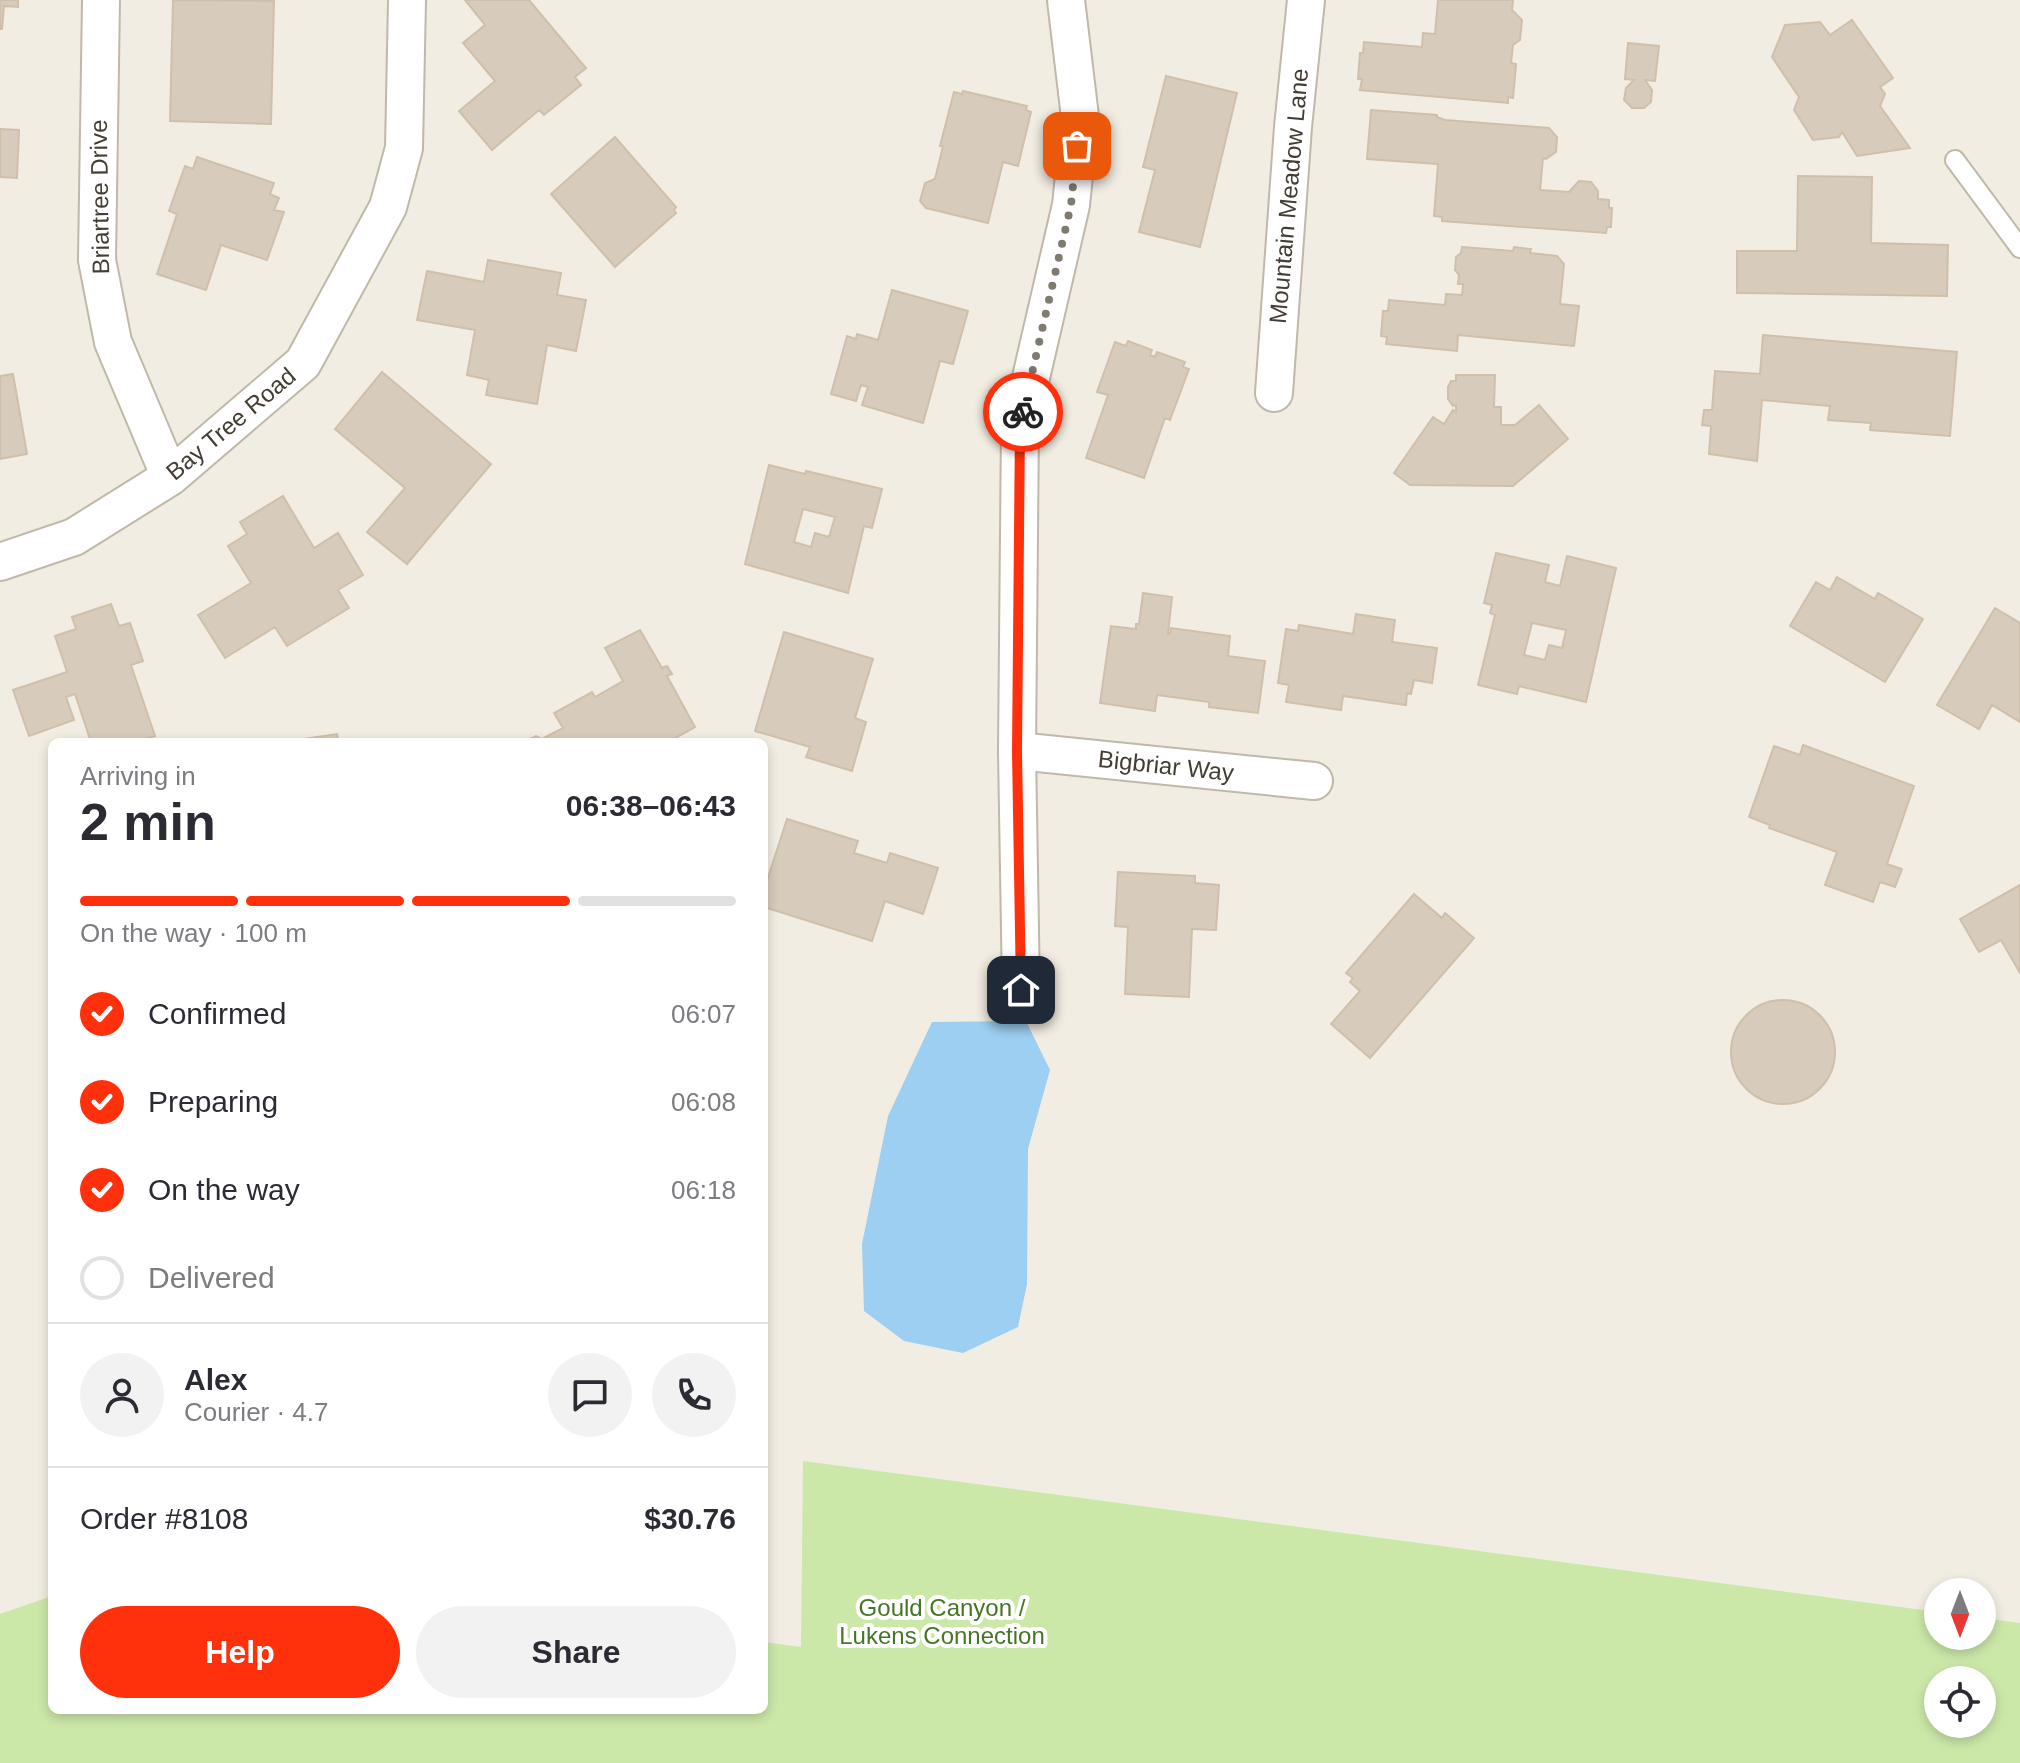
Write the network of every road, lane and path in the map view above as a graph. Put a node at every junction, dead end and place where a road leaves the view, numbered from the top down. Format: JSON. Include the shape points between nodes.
{"nodes":[{"id":1,"x":101,"y":0,"type":"edge"},
{"id":2,"x":407,"y":0,"type":"edge"},
{"id":3,"x":1066,"y":0,"type":"edge"},
{"id":4,"x":1306,"y":0,"type":"edge"},
{"id":5,"x":1955,"y":160,"type":"dead end"},
{"id":6,"x":2020,"y":248,"type":"edge"},
{"id":7,"x":1274,"y":393,"type":"dead end"},
{"id":8,"x":170,"y":477,"type":"junction"},
{"id":9,"x":0,"y":562,"type":"edge"},
{"id":10,"x":1017,"y":751,"type":"junction"},
{"id":11,"x":1314,"y":781,"type":"dead end"},
{"id":12,"x":1021,"y":990,"type":"dead end"}],
"edges":[{"from":1,"to":8,"type":"street","name":"Briartree Drive","via":[[97,260],[113,342]]},
{"from":2,"to":8,"type":"street","name":"Bay Tree Road","via":[[404,148],[388,207],[303,363]]},
{"from":3,"to":10,"type":"street","via":[[1080,117],[1071,205],[1020,425]]},
{"from":4,"to":7,"type":"street","name":"Mountain Meadow Lane"},
{"from":5,"to":6,"type":"lane"},
{"from":8,"to":9,"type":"street","name":"Bay Tree Road","via":[[74,537]]},
{"from":10,"to":11,"type":"street","name":"Bigbriar Way"},
{"from":10,"to":12,"type":"street"}]}
